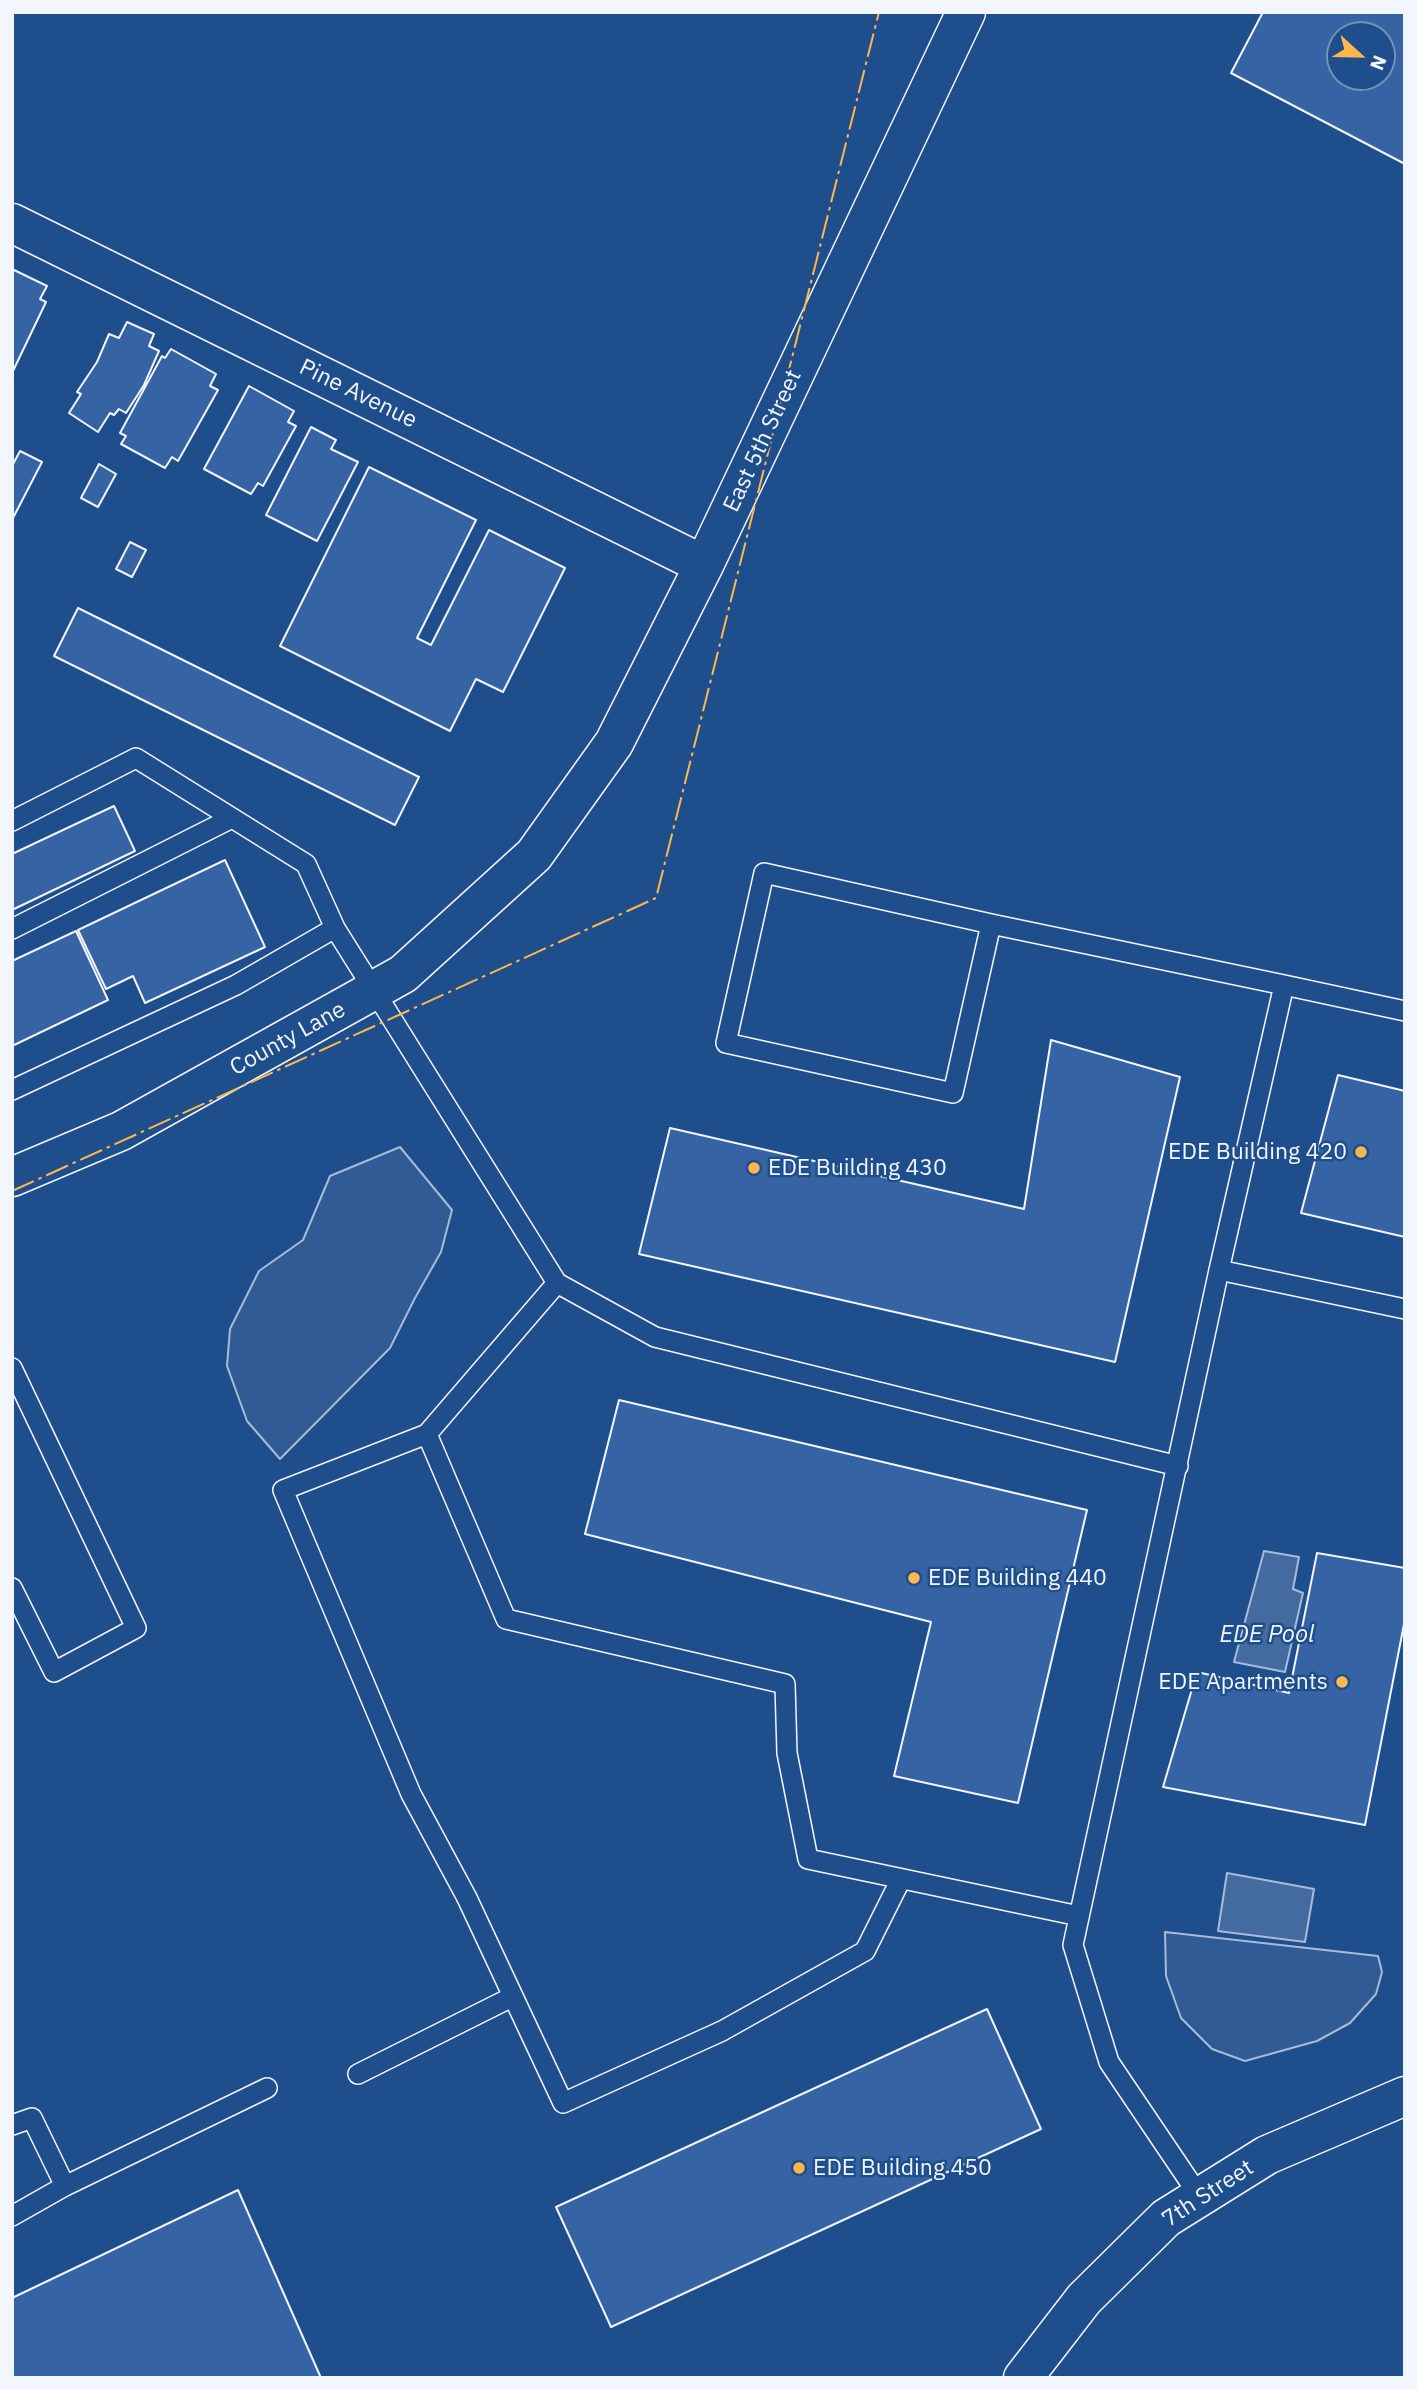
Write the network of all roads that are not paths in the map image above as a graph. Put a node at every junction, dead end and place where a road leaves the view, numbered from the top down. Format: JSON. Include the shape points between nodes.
{"nodes":[{"id":1,"x":966,"y":12,"type":"edge"},
{"id":2,"x":12,"y":223,"type":"edge"},
{"id":3,"x":704,"y":565,"type":"junction"},
{"id":4,"x":232,"y":818,"type":"junction"},
{"id":5,"x":12,"y":821,"type":"edge"},
{"id":6,"x":534,"y":855,"type":"joint"},
{"id":7,"x":991,"y":924,"type":"junction"},
{"id":8,"x":335,"y":928,"type":"junction"},
{"id":9,"x":12,"y":929,"type":"edge"},
{"id":10,"x":1284,"y":985,"type":"junction"},
{"id":11,"x":374,"y":992,"type":"junction"},
{"id":12,"x":1405,"y":1011,"type":"edge"},
{"id":13,"x":12,"y":1090,"type":"edge"},
{"id":14,"x":12,"y":1177,"type":"edge"},
{"id":15,"x":1219,"y":1270,"type":"junction"},
{"id":16,"x":557,"y":1283,"type":"junction"},
{"id":17,"x":1405,"y":1308,"type":"edge"},
{"id":18,"x":12,"y":1368,"type":"edge"},
{"id":19,"x":427,"y":1434,"type":"junction"},
{"id":20,"x":1178,"y":1466,"type":"junction"},
{"id":21,"x":12,"y":1588,"type":"edge"},
{"id":22,"x":901,"y":1879,"type":"junction"},
{"id":23,"x":1079,"y":1916,"type":"junction"},
{"id":24,"x":512,"y":1997,"type":"junction"},
{"id":25,"x":358,"y":2074,"type":"dead end"},
{"id":26,"x":267,"y":2088,"type":"dead end"},
{"id":27,"x":1405,"y":2096,"type":"edge"},
{"id":28,"x":12,"y":2125,"type":"edge"},
{"id":29,"x":65,"y":2186,"type":"junction"},
{"id":30,"x":1200,"y":2197,"type":"junction"},
{"id":31,"x":12,"y":2216,"type":"edge"},
{"id":32,"x":1023,"y":2378,"type":"edge"}],
"edges":[{"from":1,"to":3,"type":"street","name":"East 5th Street"},
{"from":2,"to":3,"type":"street","name":"Pine Avenue"},
{"from":3,"to":6,"type":"street","name":"East 5th Street","via":[[614,743]]},
{"from":4,"to":5,"type":"lane","via":[[136,758]]},
{"from":4,"to":8,"type":"lane","via":[[306,864]]},
{"from":4,"to":9,"type":"lane"},
{"from":6,"to":11,"type":"street","name":"County Lane","via":[[403,974]]},
{"from":7,"to":7,"type":"lane","via":[[764,873],[726,1043],[953,1093]]},
{"from":7,"to":10,"type":"lane"},
{"from":8,"to":11,"type":"lane"},
{"from":8,"to":13,"type":"lane","via":[[236,985]]},
{"from":10,"to":12,"type":"lane"},
{"from":10,"to":15,"type":"lane"},
{"from":11,"to":14,"type":"street","name":"County Lane","via":[[121,1131]]},
{"from":11,"to":16,"type":"lane"},
{"from":15,"to":17,"type":"lane"},
{"from":15,"to":20,"type":"lane"},
{"from":16,"to":19,"type":"lane"},
{"from":16,"to":20,"type":"lane","via":[[655,1337]]},
{"from":18,"to":21,"type":"lane","via":[[136,1628],[54,1672]]},
{"from":19,"to":22,"type":"lane","via":[[506,1619],[785,1684],[787,1753],[808,1859]]},
{"from":19,"to":24,"type":"lane","via":[[283,1490],[411,1794],[467,1898]]},
{"from":20,"to":23,"type":"lane"},
{"from":22,"to":23,"type":"lane"},
{"from":22,"to":24,"type":"lane","via":[[864,1951],[722,2031],[563,2103]]},
{"from":23,"to":30,"type":"lane","via":[[1073,1945],[1109,2062]]},
{"from":24,"to":25,"type":"lane"},
{"from":26,"to":29,"type":"lane"},
{"from":27,"to":30,"type":"street","name":"7th Street","via":[[1267,2155]]},
{"from":28,"to":29,"type":"lane","via":[[33,2118]]},
{"from":29,"to":31,"type":"lane"},
{"from":30,"to":32,"type":"street","name":"7th Street","via":[[1166,2218],[1084,2299]]}]}
